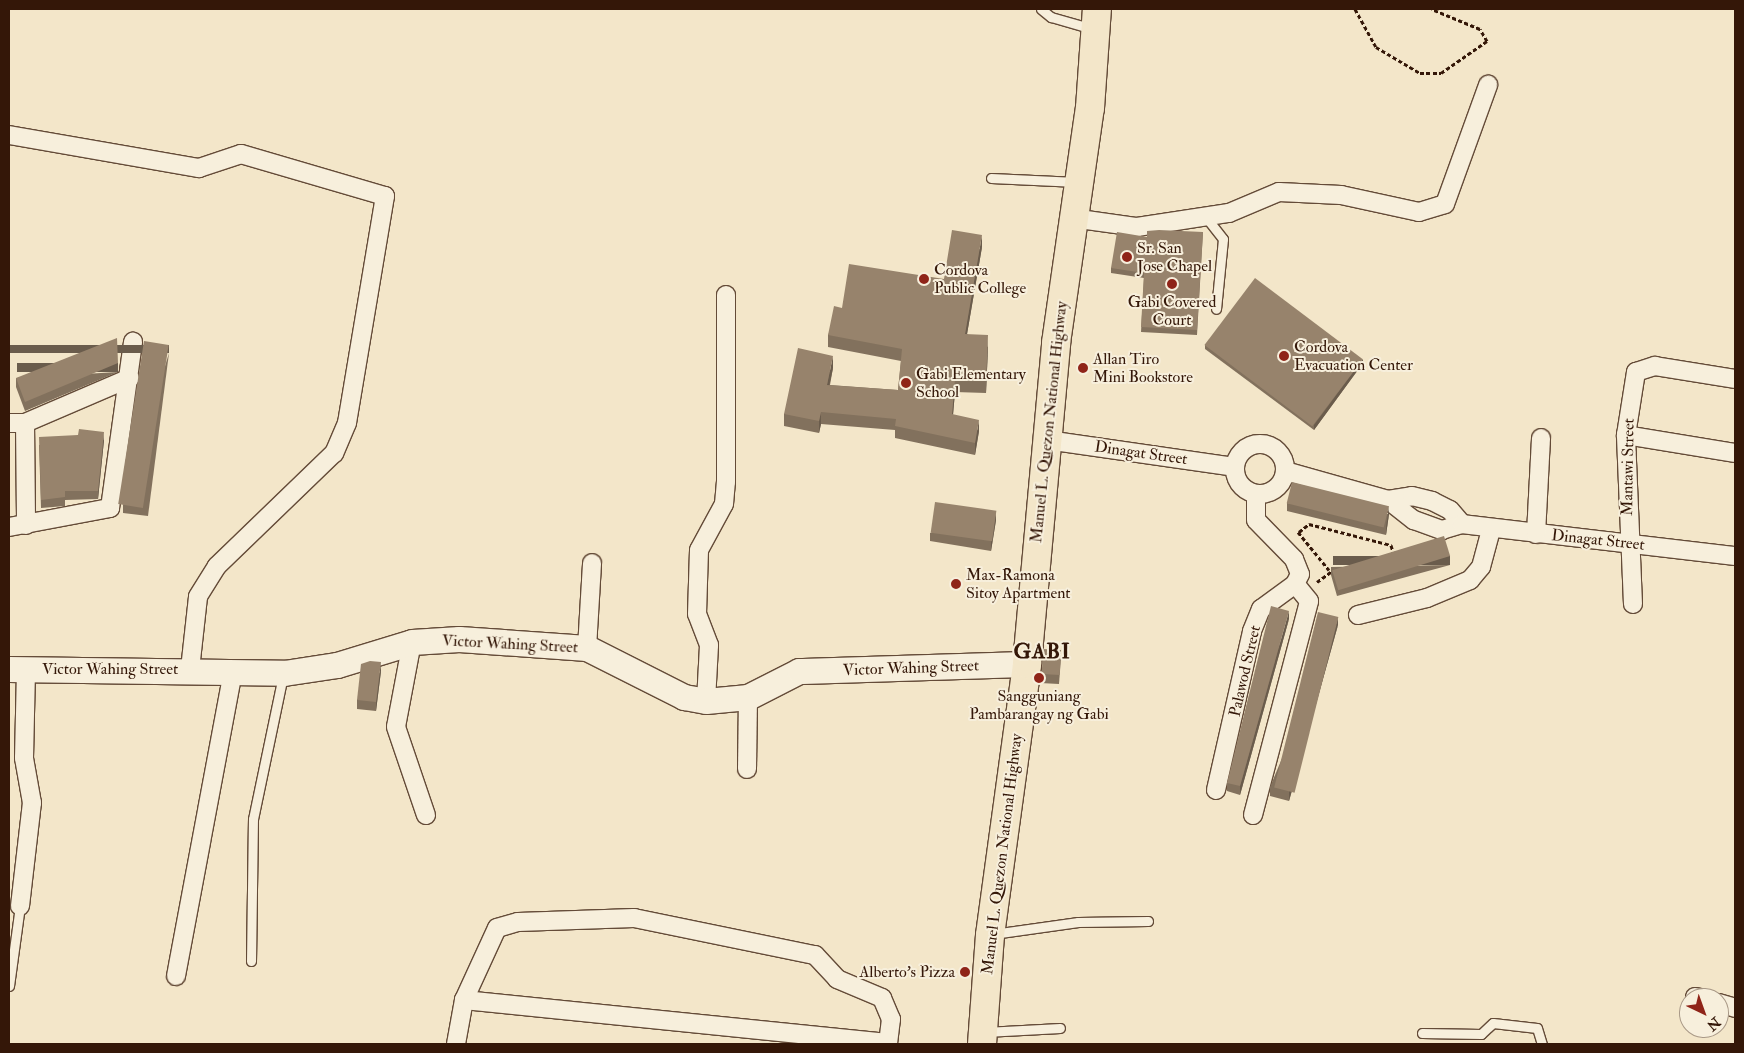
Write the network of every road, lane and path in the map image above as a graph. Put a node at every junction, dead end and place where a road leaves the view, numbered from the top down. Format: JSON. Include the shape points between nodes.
{"nodes":[{"id":1,"x":1040,"y":9,"type":"edge"},
{"id":2,"x":1355,"y":9,"type":"edge"},
{"id":3,"x":1432,"y":9,"type":"edge"},
{"id":4,"x":1097,"y":20,"type":"edge"},
{"id":5,"x":1488,"y":85,"type":"dead end"},
{"id":6,"x":9,"y":135,"type":"edge"},
{"id":7,"x":991,"y":178,"type":"dead end"},
{"id":8,"x":1077,"y":182,"type":"junction"},
{"id":9,"x":1204,"y":215,"type":"junction"},
{"id":10,"x":1072,"y":218,"type":"junction"},
{"id":11,"x":726,"y":295,"type":"dead end"},
{"id":12,"x":1216,"y":309,"type":"dead end"},
{"id":13,"x":133,"y":342,"type":"dead end"},
{"id":14,"x":130,"y":378,"type":"junction"},
{"id":15,"x":1735,"y":379,"type":"edge"},
{"id":16,"x":17,"y":423,"type":"edge"},
{"id":17,"x":1626,"y":435,"type":"junction"},
{"id":18,"x":1541,"y":438,"type":"dead end"},
{"id":19,"x":1047,"y":440,"type":"junction"},
{"id":20,"x":1735,"y":453,"type":"edge"},
{"id":21,"x":1234,"y":466,"type":"junction"},
{"id":22,"x":1285,"y":471,"type":"junction"},
{"id":23,"x":1256,"y":494,"type":"junction"},
{"id":24,"x":1388,"y":500,"type":"junction"},
{"id":25,"x":1462,"y":524,"type":"junction"},
{"id":26,"x":17,"y":526,"type":"edge"},
{"id":27,"x":1491,"y":529,"type":"junction"},
{"id":28,"x":1299,"y":532,"type":"dead end"},
{"id":29,"x":1536,"y":534,"type":"junction"},
{"id":30,"x":1627,"y":542,"type":"junction"},
{"id":31,"x":1402,"y":553,"type":"edge"},
{"id":32,"x":1394,"y":555,"type":"junction"},
{"id":33,"x":1735,"y":556,"type":"edge"},
{"id":34,"x":1385,"y":557,"type":"edge"},
{"id":35,"x":592,"y":563,"type":"dead end"},
{"id":36,"x":1339,"y":568,"type":"edge"},
{"id":37,"x":1300,"y":589,"type":"junction"},
{"id":38,"x":1633,"y":604,"type":"dead end"},
{"id":39,"x":1358,"y":615,"type":"dead end"},
{"id":40,"x":412,"y":642,"type":"junction"},
{"id":41,"x":587,"y":648,"type":"junction"},
{"id":42,"x":1027,"y":664,"type":"junction"},
{"id":43,"x":18,"y":668,"type":"edge"},
{"id":44,"x":190,"y":669,"type":"junction"},
{"id":45,"x":233,"y":671,"type":"junction"},
{"id":46,"x":284,"y":673,"type":"junction"},
{"id":47,"x":748,"y":697,"type":"junction"},
{"id":48,"x":706,"y":701,"type":"junction"},
{"id":49,"x":747,"y":769,"type":"dead end"},
{"id":50,"x":1216,"y":790,"type":"dead end"},
{"id":51,"x":426,"y":815,"type":"dead end"},
{"id":52,"x":1253,"y":815,"type":"dead end"},
{"id":53,"x":20,"y":906,"type":"joint"},
{"id":54,"x":1148,"y":921,"type":"dead end"},
{"id":55,"x":990,"y":935,"type":"junction"},
{"id":56,"x":251,"y":962,"type":"dead end"},
{"id":57,"x":176,"y":976,"type":"dead end"},
{"id":58,"x":9,"y":986,"type":"edge"},
{"id":59,"x":464,"y":1000,"type":"junction"},
{"id":60,"x":1060,"y":1028,"type":"dead end"},
{"id":61,"x":1422,"y":1033,"type":"dead end"},
{"id":62,"x":982,"y":1038,"type":"edge"},
{"id":63,"x":888,"y":1043,"type":"edge"},
{"id":64,"x":456,"y":1044,"type":"edge"},
{"id":65,"x":1542,"y":1044,"type":"edge"}],
"edges":[{"from":1,"to":4,"type":"lane","via":[[1051,17]]},
{"from":2,"to":3,"type":"path","via":[[1376,47],[1420,73],[1441,73],[1487,41],[1480,29]]},
{"from":4,"to":8,"type":"main road","name":"Manuel L. Quezon National Highway"},
{"from":5,"to":9,"type":"street","via":[[1445,204],[1418,212],[1341,195],[1279,192],[1229,213]]},
{"from":6,"to":44,"type":"street","via":[[199,168],[241,154],[385,196],[346,422],[338,445],[217,566],[198,597]]},
{"from":7,"to":8,"type":"lane"},
{"from":8,"to":10,"type":"main road","name":"Manuel L. Quezon National Highway"},
{"from":9,"to":10,"type":"street","via":[[1136,227]]},
{"from":9,"to":12,"type":"lane","via":[[1223,238]]},
{"from":10,"to":19,"type":"main road","name":"Manuel L. Quezon National Highway"},
{"from":11,"to":48,"type":"street","via":[[724,504],[699,550],[698,614],[709,644]]},
{"from":13,"to":14,"type":"street"},
{"from":14,"to":16,"type":"street"},
{"from":14,"to":26,"type":"street","via":[[110,508]]},
{"from":15,"to":17,"type":"street","name":"Mantawi Street","via":[[1655,366],[1636,372]]},
{"from":16,"to":26,"type":"street"},
{"from":17,"to":20,"type":"street"},
{"from":17,"to":30,"type":"street","name":"Mantawi Street"},
{"from":18,"to":29,"type":"street"},
{"from":19,"to":21,"type":"street","name":"Dinagat Street"},
{"from":19,"to":42,"type":"main road","name":"Manuel L. Quezon National Highway"},
{"from":21,"to":22,"type":"street","via":[[1244,448],[1262,443],[1278,450]]},
{"from":21,"to":23,"type":"street","via":[[1241,486]]},
{"from":22,"to":23,"type":"street","via":[[1273,491]]},
{"from":22,"to":24,"type":"street","name":"Dinagat Street"},
{"from":23,"to":37,"type":"street","via":[[1256,520],[1294,559],[1300,574]]},
{"from":24,"to":25,"type":"street","name":"Dinagat Street","via":[[1429,527],[1442,530]]},
{"from":24,"to":25,"type":"street","name":"Dinagat Street","via":[[1412,496],[1439,503]]},
{"from":25,"to":27,"type":"street","name":"Dinagat Street"},
{"from":27,"to":29,"type":"street","name":"Dinagat Street"},
{"from":27,"to":39,"type":"street","via":[[1481,566],[1470,580],[1427,598]]},
{"from":28,"to":32,"type":"path","via":[[1309,524],[1391,545]]},
{"from":29,"to":30,"type":"street","name":"Dinagat Street"},
{"from":30,"to":33,"type":"street","name":"Dinagat Street"},
{"from":30,"to":38,"type":"street","name":"Mantawi Street"},
{"from":31,"to":32,"type":"path"},
{"from":32,"to":34,"type":"path"},
{"from":35,"to":41,"type":"street"},
{"from":36,"to":37,"type":"path","via":[[1330,570]]},
{"from":37,"to":50,"type":"street","name":"Palawod Street","via":[[1261,609]]},
{"from":37,"to":52,"type":"street","via":[[1309,601]]},
{"from":40,"to":41,"type":"street","name":"Victor Wahing Street","via":[[460,639]]},
{"from":40,"to":46,"type":"street","name":"Victor Wahing Street","via":[[337,665]]},
{"from":40,"to":51,"type":"street","via":[[396,727]]},
{"from":41,"to":48,"type":"street","name":"Victor Wahing Street","via":[[684,696]]},
{"from":42,"to":47,"type":"street","name":"Victor Wahing Street","via":[[799,671]]},
{"from":42,"to":55,"type":"main road","name":"Manuel L. Quezon National Highway"},
{"from":43,"to":44,"type":"street","name":"Victor Wahing Street"},
{"from":43,"to":53,"type":"street","via":[[24,758],[32,803]]},
{"from":44,"to":45,"type":"street","name":"Victor Wahing Street"},
{"from":45,"to":46,"type":"street","name":"Victor Wahing Street"},
{"from":45,"to":57,"type":"street"},
{"from":46,"to":56,"type":"lane","via":[[253,819]]},
{"from":47,"to":48,"type":"street","name":"Victor Wahing Street"},
{"from":47,"to":49,"type":"street"},
{"from":53,"to":58,"type":"lane"},
{"from":54,"to":55,"type":"lane","via":[[1078,922]]},
{"from":55,"to":62,"type":"main road","name":"Manuel L. Quezon National Highway"},
{"from":59,"to":63,"type":"street"},
{"from":59,"to":63,"type":"street","via":[[491,936],[504,924],[634,918],[815,955],[838,979],[882,998],[891,1019]]},
{"from":59,"to":64,"type":"street"},
{"from":60,"to":62,"type":"lane"},
{"from":61,"to":65,"type":"lane","via":[[1481,1034],[1493,1022],[1537,1028]]}]}
